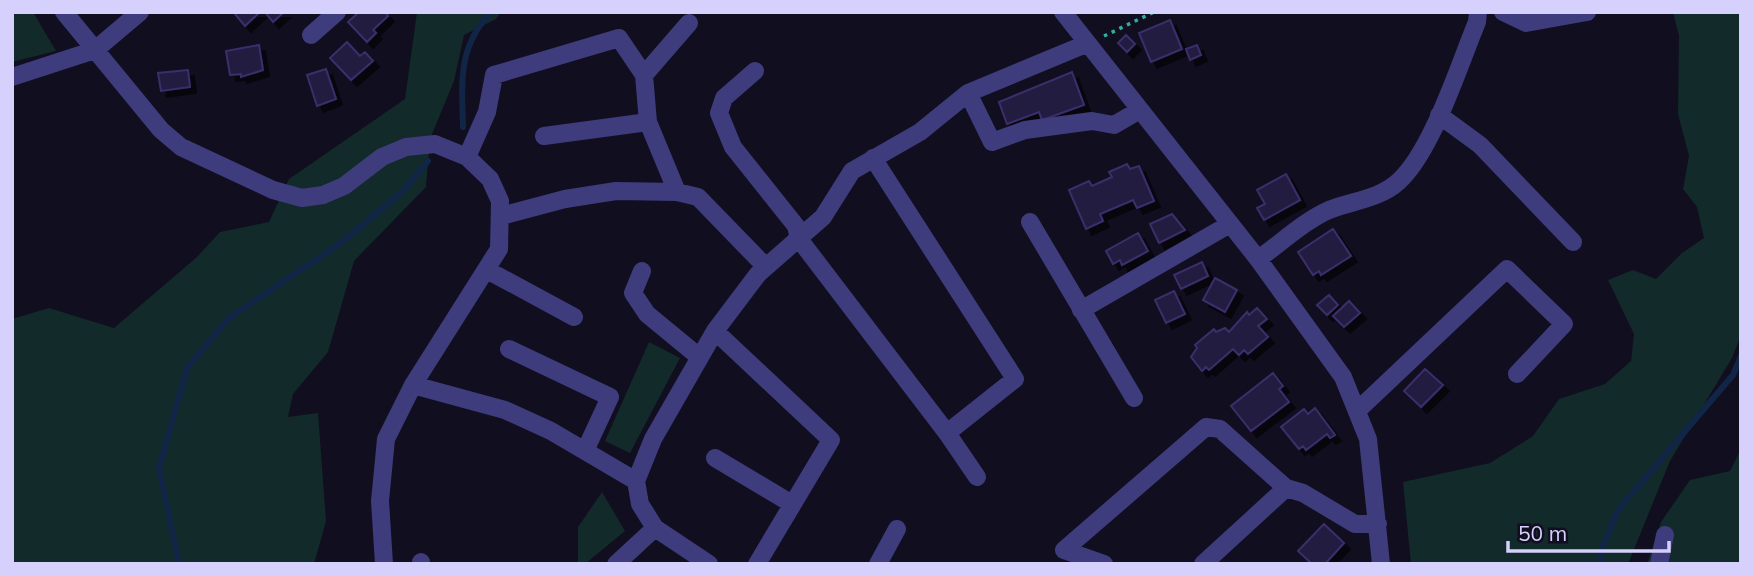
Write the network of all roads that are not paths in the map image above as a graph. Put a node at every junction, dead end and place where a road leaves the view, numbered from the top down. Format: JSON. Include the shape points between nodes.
{"nodes":[{"id":1,"x":64,"y":12,"type":"edge"},
{"id":2,"x":140,"y":12,"type":"edge"},
{"id":3,"x":337,"y":12,"type":"edge"},
{"id":4,"x":1063,"y":12,"type":"edge"},
{"id":5,"x":1478,"y":12,"type":"edge"},
{"id":6,"x":1503,"y":12,"type":"edge"},
{"id":7,"x":1587,"y":12,"type":"edge"},
{"id":8,"x":689,"y":23,"type":"dead end"},
{"id":9,"x":311,"y":35,"type":"dead end"},
{"id":10,"x":1086,"y":44,"type":"junction"},
{"id":11,"x":96,"y":50,"type":"junction"},
{"id":12,"x":755,"y":71,"type":"dead end"},
{"id":13,"x":644,"y":75,"type":"junction"},
{"id":14,"x":12,"y":77,"type":"edge"},
{"id":15,"x":968,"y":93,"type":"junction"},
{"id":16,"x":1138,"y":111,"type":"junction"},
{"id":17,"x":1438,"y":115,"type":"junction"},
{"id":18,"x":648,"y":122,"type":"junction"},
{"id":19,"x":544,"y":136,"type":"dead end"},
{"id":20,"x":467,"y":157,"type":"junction"},
{"id":21,"x":873,"y":158,"type":"junction"},
{"id":22,"x":677,"y":192,"type":"junction"},
{"id":23,"x":501,"y":216,"type":"junction"},
{"id":24,"x":1030,"y":222,"type":"dead end"},
{"id":25,"x":1230,"y":224,"type":"junction"},
{"id":26,"x":799,"y":239,"type":"junction"},
{"id":27,"x":1573,"y":242,"type":"dead end"},
{"id":28,"x":1258,"y":259,"type":"junction"},
{"id":29,"x":766,"y":267,"type":"junction"},
{"id":30,"x":486,"y":270,"type":"junction"},
{"id":31,"x":642,"y":271,"type":"dead end"},
{"id":32,"x":1082,"y":310,"type":"junction"},
{"id":33,"x":574,"y":317,"type":"dead end"},
{"id":34,"x":715,"y":331,"type":"junction"},
{"id":35,"x":509,"y":349,"type":"dead end"},
{"id":36,"x":698,"y":356,"type":"junction"},
{"id":37,"x":1517,"y":373,"type":"dead end"},
{"id":38,"x":413,"y":385,"type":"junction"},
{"id":39,"x":1134,"y":398,"type":"dead end"},
{"id":40,"x":1358,"y":410,"type":"junction"},
{"id":41,"x":947,"y":433,"type":"junction"},
{"id":42,"x":585,"y":451,"type":"junction"},
{"id":43,"x":715,"y":458,"type":"dead end"},
{"id":44,"x":977,"y":477,"type":"dead end"},
{"id":45,"x":636,"y":481,"type":"junction"},
{"id":46,"x":1286,"y":488,"type":"junction"},
{"id":47,"x":792,"y":504,"type":"junction"},
{"id":48,"x":1378,"y":524,"type":"junction"},
{"id":49,"x":655,"y":528,"type":"junction"},
{"id":50,"x":897,"y":529,"type":"dead end"},
{"id":51,"x":1665,"y":535,"type":"dead end"},
{"id":52,"x":384,"y":564,"type":"edge"},
{"id":53,"x":616,"y":564,"type":"edge"},
{"id":54,"x":709,"y":564,"type":"edge"},
{"id":55,"x":757,"y":564,"type":"edge"},
{"id":56,"x":878,"y":564,"type":"edge"},
{"id":57,"x":1104,"y":564,"type":"edge"},
{"id":58,"x":1203,"y":564,"type":"edge"},
{"id":59,"x":1381,"y":564,"type":"edge"},
{"id":60,"x":1659,"y":564,"type":"edge"}],
"edges":[{"from":1,"to":11,"type":"street"},
{"from":2,"to":11,"type":"street"},
{"from":3,"to":9,"type":"street"},
{"from":4,"to":10,"type":"street"},
{"from":5,"to":17,"type":"street"},
{"from":6,"to":7,"type":"street","via":[[1526,23]]},
{"from":8,"to":13,"type":"street"},
{"from":10,"to":15,"type":"street"},
{"from":10,"to":16,"type":"street"},
{"from":11,"to":14,"type":"street"},
{"from":11,"to":20,"type":"street","via":[[161,131],[181,147],[273,190],[302,198],[323,195],[406,147],[435,144]]},
{"from":12,"to":26,"type":"street","via":[[724,98],[719,113],[733,147],[796,226]]},
{"from":13,"to":18,"type":"street"},
{"from":13,"to":20,"type":"street","via":[[619,38],[494,75],[487,112]]},
{"from":15,"to":16,"type":"street","via":[[992,142],[1052,126],[1092,121],[1114,125]]},
{"from":15,"to":21,"type":"street","via":[[920,132]]},
{"from":16,"to":25,"type":"street"},
{"from":17,"to":27,"type":"street","via":[[1480,145]]},
{"from":17,"to":28,"type":"street","via":[[1411,168],[1397,183],[1327,211]]},
{"from":18,"to":19,"type":"street"},
{"from":18,"to":22,"type":"street"},
{"from":20,"to":23,"type":"street","via":[[490,179]]},
{"from":21,"to":26,"type":"street","via":[[852,172],[823,217]]},
{"from":21,"to":41,"type":"street","via":[[1015,379]]},
{"from":22,"to":23,"type":"street","via":[[603,193]]},
{"from":22,"to":29,"type":"street","via":[[698,197]]},
{"from":23,"to":30,"type":"street","via":[[499,249]]},
{"from":24,"to":32,"type":"street"},
{"from":25,"to":28,"type":"street"},
{"from":25,"to":32,"type":"street"},
{"from":26,"to":29,"type":"street"},
{"from":26,"to":41,"type":"street"},
{"from":28,"to":40,"type":"street","via":[[1343,377]]},
{"from":29,"to":34,"type":"street"},
{"from":30,"to":33,"type":"street"},
{"from":30,"to":38,"type":"street"},
{"from":31,"to":36,"type":"street","via":[[633,293],[647,314]]},
{"from":32,"to":39,"type":"street"},
{"from":34,"to":36,"type":"street"},
{"from":34,"to":47,"type":"street","via":[[831,440]]},
{"from":35,"to":42,"type":"street","via":[[610,397]]},
{"from":36,"to":45,"type":"street"},
{"from":37,"to":40,"type":"street","via":[[1564,324],[1507,269]]},
{"from":38,"to":42,"type":"street","via":[[505,411]]},
{"from":38,"to":52,"type":"street","via":[[386,439],[380,501]]},
{"from":40,"to":48,"type":"street","via":[[1370,450]]},
{"from":41,"to":44,"type":"street"},
{"from":42,"to":45,"type":"street"},
{"from":43,"to":47,"type":"street"},
{"from":45,"to":49,"type":"street","via":[[640,504]]},
{"from":46,"to":48,"type":"street","via":[[1355,524]]},
{"from":46,"to":57,"type":"street","via":[[1220,429],[1206,427],[1064,550]]},
{"from":46,"to":58,"type":"street"},
{"from":47,"to":55,"type":"street"},
{"from":48,"to":59,"type":"street"},
{"from":49,"to":53,"type":"street"},
{"from":49,"to":54,"type":"street"},
{"from":50,"to":56,"type":"street"},
{"from":51,"to":60,"type":"street"}]}
